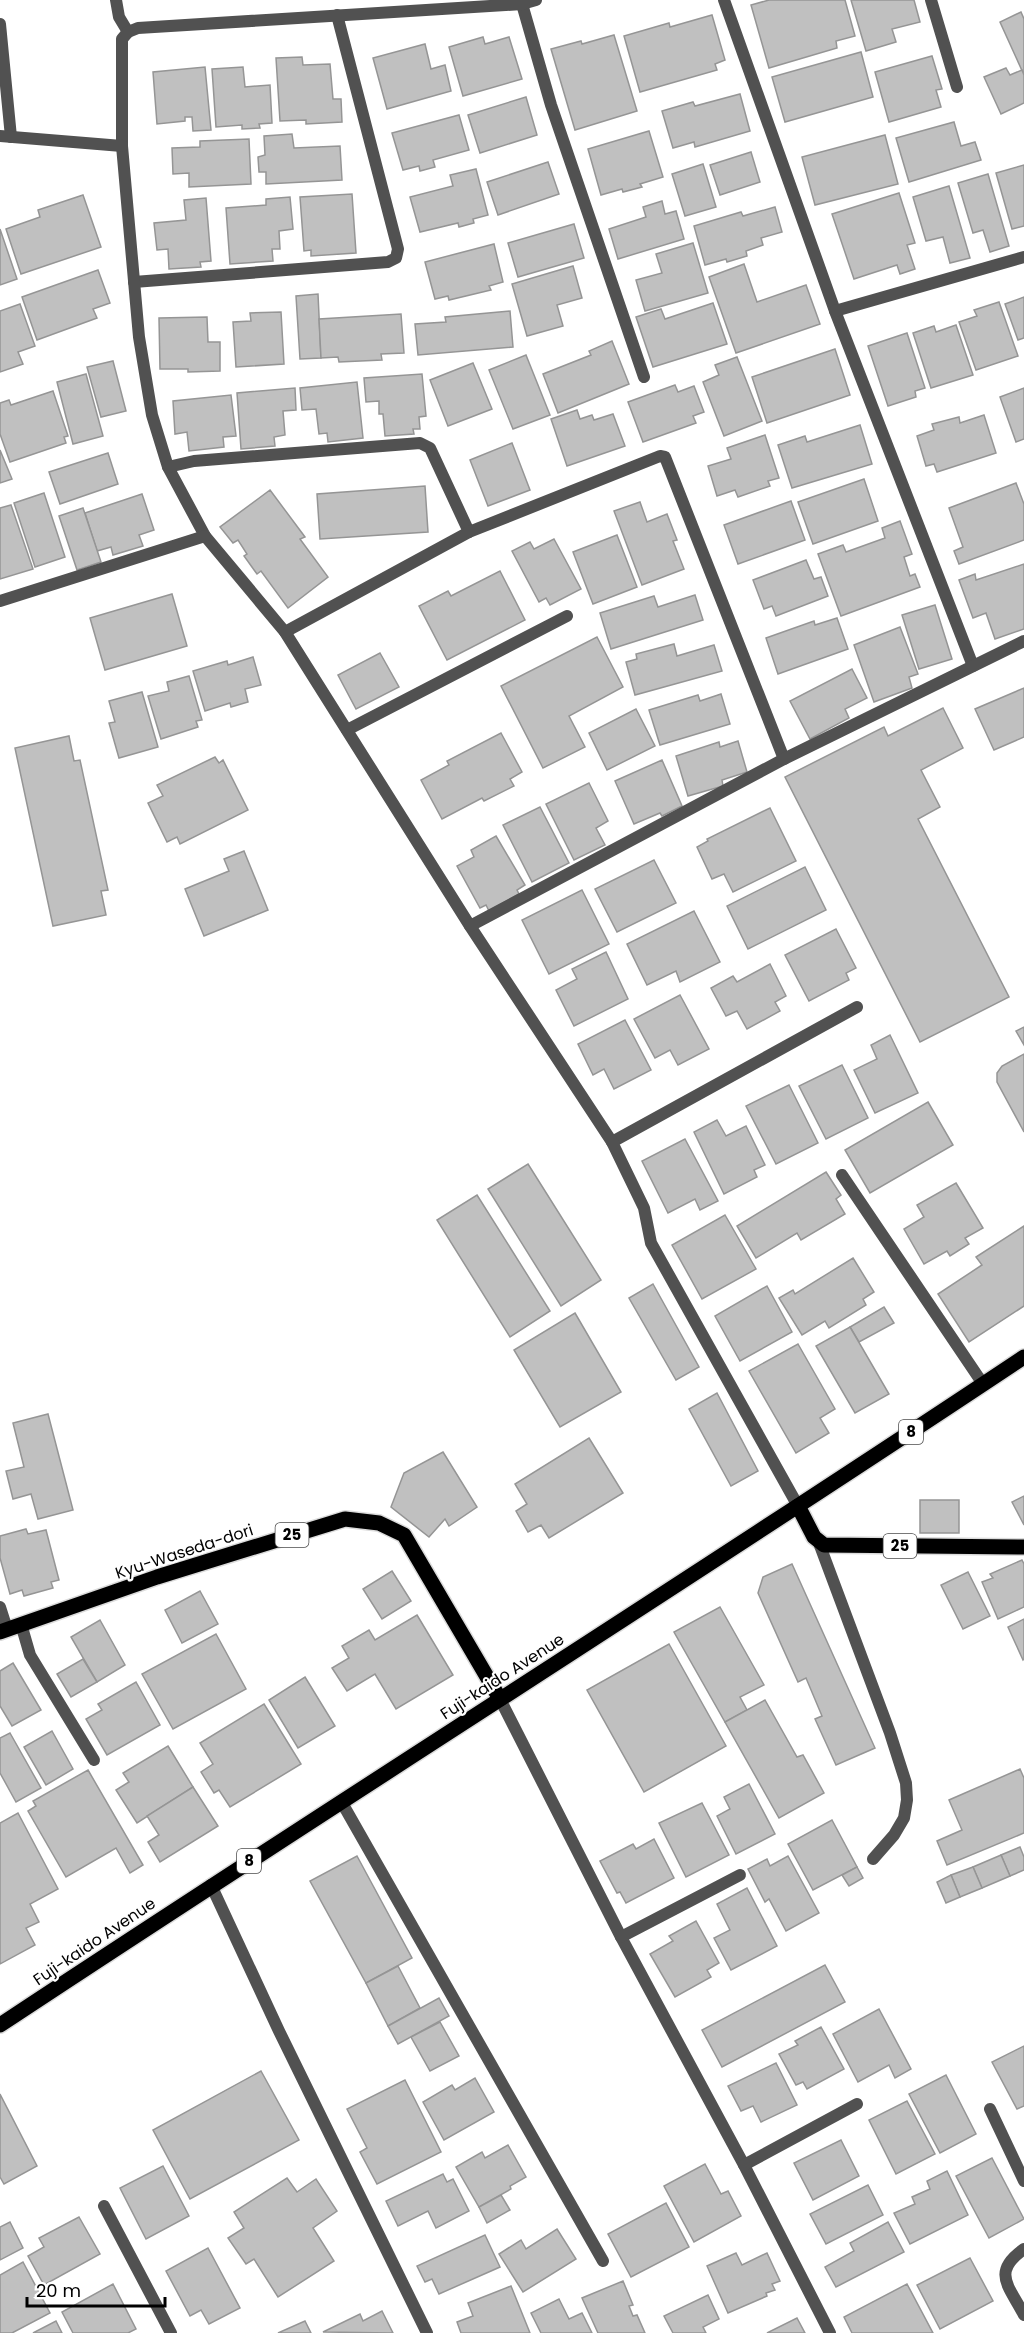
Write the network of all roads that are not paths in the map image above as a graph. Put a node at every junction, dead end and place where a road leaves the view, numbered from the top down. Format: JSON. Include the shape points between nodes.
{"nodes":[{"id":1,"x":116,"y":0,"type":"edge"},
{"id":2,"x":536,"y":0,"type":"edge"},
{"id":3,"x":724,"y":0,"type":"edge"},
{"id":4,"x":931,"y":0,"type":"edge"},
{"id":5,"x":522,"y":4,"type":"junction"},
{"id":6,"x":337,"y":15,"type":"junction"},
{"id":7,"x":0,"y":24,"type":"edge"},
{"id":8,"x":128,"y":32,"type":"junction"},
{"id":9,"x":957,"y":87,"type":"dead end"},
{"id":10,"x":5,"y":136,"type":"edge"},
{"id":11,"x":122,"y":146,"type":"junction"},
{"id":12,"x":1024,"y":257,"type":"edge"},
{"id":13,"x":134,"y":282,"type":"junction"},
{"id":14,"x":835,"y":312,"type":"junction"},
{"id":15,"x":644,"y":377,"type":"dead end"},
{"id":16,"x":168,"y":466,"type":"junction"},
{"id":17,"x":469,"y":532,"type":"junction"},
{"id":18,"x":205,"y":536,"type":"junction"},
{"id":19,"x":0,"y":601,"type":"edge"},
{"id":20,"x":567,"y":615,"type":"dead end"},
{"id":21,"x":285,"y":632,"type":"junction"},
{"id":22,"x":1024,"y":641,"type":"edge"},
{"id":23,"x":973,"y":666,"type":"junction"},
{"id":24,"x":347,"y":730,"type":"junction"},
{"id":25,"x":784,"y":759,"type":"junction"},
{"id":26,"x":470,"y":926,"type":"junction"},
{"id":27,"x":857,"y":1007,"type":"dead end"},
{"id":28,"x":612,"y":1142,"type":"junction"},
{"id":29,"x":842,"y":1175,"type":"dead end"},
{"id":30,"x":1024,"y":1357,"type":"edge"},
{"id":31,"x":983,"y":1384,"type":"junction"},
{"id":32,"x":798,"y":1506,"type":"junction"},
{"id":33,"x":819,"y":1543,"type":"junction"},
{"id":34,"x":1024,"y":1547,"type":"edge"},
{"id":35,"x":0,"y":1607,"type":"edge"},
{"id":36,"x":9,"y":1628,"type":"edge"},
{"id":37,"x":500,"y":1700,"type":"junction"},
{"id":38,"x":94,"y":1760,"type":"dead end"},
{"id":39,"x":341,"y":1801,"type":"junction"},
{"id":40,"x":873,"y":1859,"type":"dead end"},
{"id":41,"x":740,"y":1875,"type":"dead end"},
{"id":42,"x":211,"y":1885,"type":"junction"},
{"id":43,"x":621,"y":1937,"type":"junction"},
{"id":44,"x":0,"y":2025,"type":"edge"},
{"id":45,"x":857,"y":2104,"type":"dead end"},
{"id":46,"x":990,"y":2109,"type":"dead end"},
{"id":47,"x":744,"y":2165,"type":"junction"},
{"id":48,"x":1024,"y":2181,"type":"edge"},
{"id":49,"x":104,"y":2206,"type":"dead end"},
{"id":50,"x":1024,"y":2248,"type":"edge"},
{"id":51,"x":603,"y":2261,"type":"dead end"},
{"id":52,"x":1024,"y":2315,"type":"edge"},
{"id":53,"x":171,"y":2333,"type":"edge"},
{"id":54,"x":427,"y":2333,"type":"edge"},
{"id":55,"x":830,"y":2333,"type":"edge"}],
"edges":[{"from":1,"to":8,"type":"street","via":[[118,17]]},
{"from":2,"to":5,"type":"street"},
{"from":3,"to":14,"type":"street"},
{"from":4,"to":9,"type":"street"},
{"from":5,"to":6,"type":"street"},
{"from":5,"to":15,"type":"street","via":[[551,105]]},
{"from":6,"to":8,"type":"street","via":[[138,28]]},
{"from":6,"to":13,"type":"street","via":[[398,249],[396,258],[388,262]]},
{"from":7,"to":10,"type":"street"},
{"from":8,"to":11,"type":"street","via":[[122,39]]},
{"from":10,"to":11,"type":"street"},
{"from":11,"to":13,"type":"street"},
{"from":12,"to":14,"type":"street"},
{"from":13,"to":16,"type":"street","via":[[152,415]]},
{"from":14,"to":23,"type":"street"},
{"from":16,"to":17,"type":"street","via":[[420,443],[430,448]]},
{"from":16,"to":18,"type":"street"},
{"from":17,"to":21,"type":"street"},
{"from":17,"to":25,"type":"street","via":[[660,456],[665,458]]},
{"from":18,"to":19,"type":"street"},
{"from":18,"to":21,"type":"street"},
{"from":20,"to":24,"type":"street"},
{"from":21,"to":24,"type":"street"},
{"from":22,"to":23,"type":"street"},
{"from":23,"to":25,"type":"street"},
{"from":24,"to":26,"type":"street"},
{"from":25,"to":26,"type":"street"},
{"from":26,"to":28,"type":"street"},
{"from":27,"to":28,"type":"street"},
{"from":28,"to":32,"type":"street","via":[[644,1208],[651,1243]]},
{"from":29,"to":31,"type":"street"},
{"from":30,"to":31,"type":"main road","name":"Fuji-kaido Avenue","number":"8"},
{"from":31,"to":32,"type":"main road","name":"Fuji-kaido Avenue","number":"8"},
{"from":32,"to":33,"type":"main road"},
{"from":32,"to":37,"type":"main road","name":"Fuji-kaido Avenue","number":"8"},
{"from":33,"to":34,"type":"main road","number":"25"},
{"from":33,"to":40,"type":"street","via":[[906,1783],[904,1818]]},
{"from":35,"to":36,"type":"street"},
{"from":36,"to":37,"type":"main road","name":"Kyu-Waseda-dori","number":"25","via":[[345,1519],[379,1523],[404,1535]]},
{"from":36,"to":38,"type":"street","via":[[30,1655]]},
{"from":37,"to":39,"type":"main road","name":"Fuji-kaido Avenue","number":"8"},
{"from":37,"to":43,"type":"street"},
{"from":39,"to":42,"type":"main road","name":"Fuji-kaido Avenue","number":"8"},
{"from":39,"to":51,"type":"street"},
{"from":41,"to":43,"type":"street"},
{"from":42,"to":44,"type":"main road","name":"Fuji-kaido Avenue","number":"8"},
{"from":42,"to":54,"type":"street"},
{"from":43,"to":47,"type":"street"},
{"from":45,"to":47,"type":"street"},
{"from":46,"to":48,"type":"street"},
{"from":47,"to":55,"type":"street"},
{"from":49,"to":53,"type":"street"},
{"from":50,"to":52,"type":"street","via":[[1005,2267],[1005,2279]]}]}
